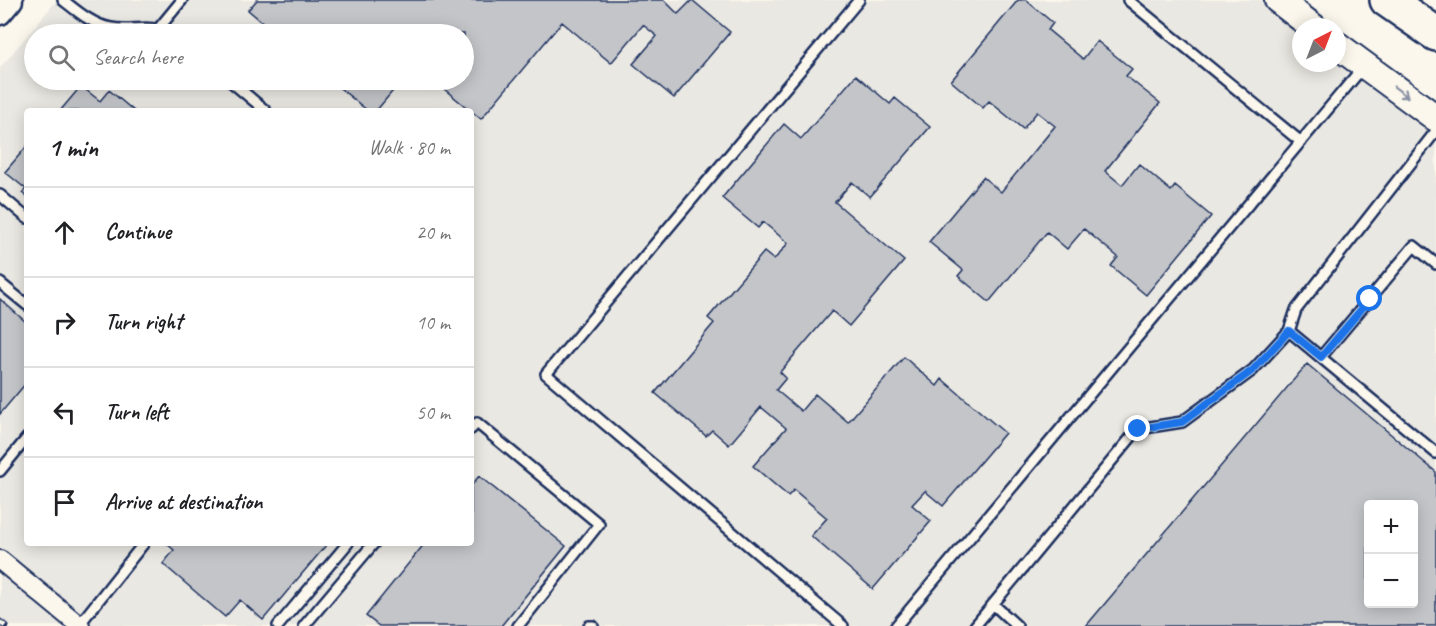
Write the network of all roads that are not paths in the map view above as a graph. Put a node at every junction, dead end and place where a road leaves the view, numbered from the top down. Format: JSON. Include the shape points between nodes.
{"nodes":[{"id":1,"x":11,"y":0,"type":"edge"},
{"id":2,"x":63,"y":0,"type":"edge"},
{"id":3,"x":182,"y":0,"type":"edge"},
{"id":4,"x":859,"y":0,"type":"edge"},
{"id":5,"x":1128,"y":0,"type":"edge"},
{"id":6,"x":1278,"y":0,"type":"edge"},
{"id":7,"x":1387,"y":0,"type":"edge"},
{"id":8,"x":0,"y":13,"type":"edge"},
{"id":9,"x":1301,"y":18,"type":"edge"},
{"id":10,"x":101,"y":24,"type":"edge"},
{"id":11,"x":162,"y":24,"type":"edge"},
{"id":12,"x":1436,"y":34,"type":"edge"},
{"id":13,"x":1346,"y":52,"type":"edge"},
{"id":14,"x":1365,"y":66,"type":"junction"},
{"id":15,"x":241,"y":90,"type":"edge"},
{"id":16,"x":262,"y":108,"type":"edge"},
{"id":17,"x":1436,"y":118,"type":"edge"},
{"id":18,"x":1436,"y":131,"type":"edge"},
{"id":19,"x":1301,"y":142,"type":"junction"},
{"id":20,"x":0,"y":195,"type":"edge"},
{"id":21,"x":24,"y":215,"type":"edge"},
{"id":22,"x":1436,"y":264,"type":"edge"},
{"id":23,"x":0,"y":283,"type":"edge"},
{"id":24,"x":24,"y":303,"type":"edge"},
{"id":25,"x":1289,"y":331,"type":"junction"},
{"id":26,"x":1321,"y":357,"type":"junction"},
{"id":27,"x":474,"y":426,"type":"edge"},
{"id":28,"x":24,"y":442,"type":"edge"},
{"id":29,"x":1436,"y":453,"type":"edge"},
{"id":30,"x":0,"y":471,"type":"edge"},
{"id":31,"x":142,"y":546,"type":"edge"},
{"id":32,"x":345,"y":546,"type":"edge"},
{"id":33,"x":371,"y":546,"type":"edge"},
{"id":34,"x":0,"y":560,"type":"edge"},
{"id":35,"x":993,"y":604,"type":"junction"},
{"id":36,"x":79,"y":626,"type":"edge"},
{"id":37,"x":278,"y":626,"type":"edge"},
{"id":38,"x":304,"y":626,"type":"edge"},
{"id":39,"x":518,"y":626,"type":"edge"},
{"id":40,"x":843,"y":626,"type":"edge"},
{"id":41,"x":896,"y":626,"type":"edge"},
{"id":42,"x":975,"y":626,"type":"edge"},
{"id":43,"x":1017,"y":626,"type":"edge"}],
"edges":[{"from":1,"to":8,"type":"street"},
{"from":2,"to":10,"type":"lane"},
{"from":3,"to":11,"type":"lane"},
{"from":4,"to":40,"type":"lane","via":[[546,374]]},
{"from":5,"to":19,"type":"lane"},
{"from":6,"to":9,"type":"main road"},
{"from":7,"to":12,"type":"highway"},
{"from":13,"to":14,"type":"main road"},
{"from":14,"to":17,"type":"main road","one_way":true},
{"from":14,"to":19,"type":"lane"},
{"from":15,"to":16,"type":"lane"},
{"from":18,"to":25,"type":"lane","via":[[1296,310]]},
{"from":19,"to":41,"type":"lane"},
{"from":20,"to":21,"type":"lane"},
{"from":22,"to":26,"type":"lane","via":[[1414,246]]},
{"from":23,"to":24,"type":"lane"},
{"from":25,"to":26,"type":"lane"},
{"from":25,"to":35,"type":"lane","via":[[1253,370],[1182,422],[1138,429]]},
{"from":26,"to":29,"type":"lane"},
{"from":27,"to":39,"type":"lane","via":[[477,423],[599,524]]},
{"from":28,"to":30,"type":"lane"},
{"from":31,"to":36,"type":"lane"},
{"from":32,"to":37,"type":"lane"},
{"from":33,"to":38,"type":"lane"},
{"from":34,"to":36,"type":"street"},
{"from":35,"to":42,"type":"lane"},
{"from":35,"to":43,"type":"lane"}]}
